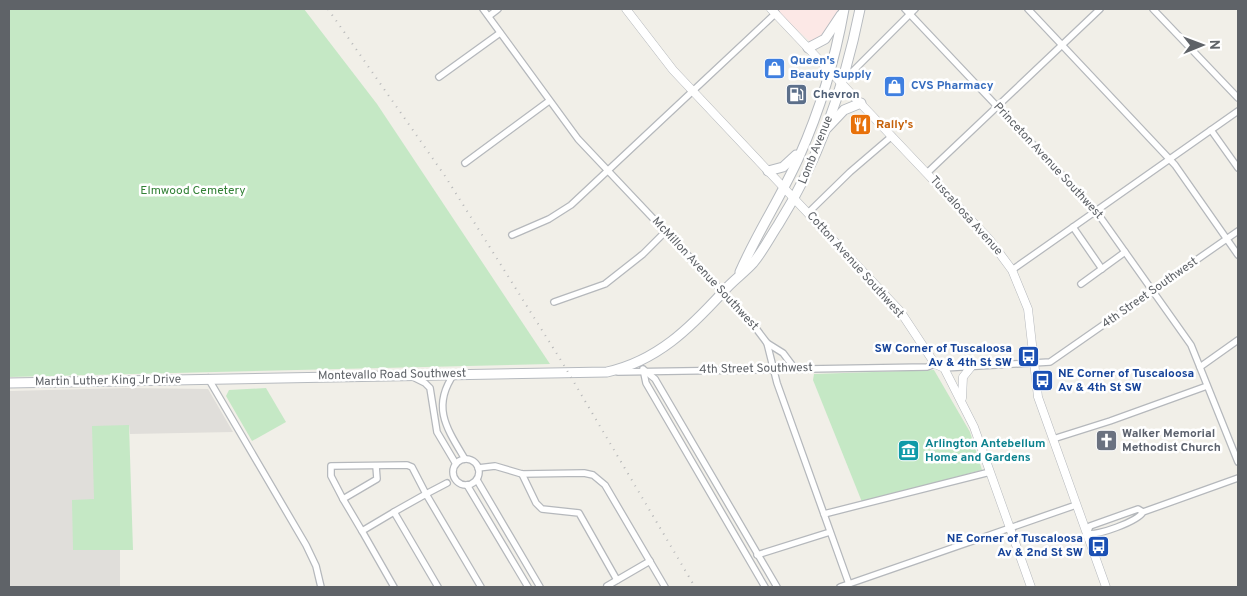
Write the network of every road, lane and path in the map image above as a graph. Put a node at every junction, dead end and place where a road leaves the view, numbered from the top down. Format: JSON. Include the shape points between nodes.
{"nodes":[{"id":1,"x":483,"y":9,"type":"edge"},
{"id":2,"x":498,"y":9,"type":"edge"},
{"id":3,"x":626,"y":9,"type":"edge"},
{"id":4,"x":862,"y":9,"type":"edge"},
{"id":5,"x":915,"y":9,"type":"edge"},
{"id":6,"x":1028,"y":9,"type":"edge"},
{"id":7,"x":1100,"y":9,"type":"edge"},
{"id":8,"x":1153,"y":9,"type":"edge"},
{"id":9,"x":844,"y":10,"type":"edge"},
{"id":10,"x":774,"y":11,"type":"edge"},
{"id":11,"x":907,"y":11,"type":"edge"},
{"id":12,"x":488,"y":16,"type":"junction"},
{"id":13,"x":500,"y":33,"type":"junction"},
{"id":14,"x":1062,"y":44,"type":"junction"},
{"id":15,"x":808,"y":48,"type":"junction"},
{"id":16,"x":831,"y":71,"type":"junction"},
{"id":17,"x":439,"y":76,"type":"dead end"},
{"id":18,"x":842,"y":82,"type":"junction"},
{"id":19,"x":692,"y":91,"type":"junction"},
{"id":20,"x":1238,"y":98,"type":"edge"},
{"id":21,"x":549,"y":101,"type":"junction"},
{"id":22,"x":861,"y":103,"type":"junction"},
{"id":23,"x":997,"y":106,"type":"junction"},
{"id":24,"x":1238,"y":111,"type":"edge"},
{"id":25,"x":1211,"y":130,"type":"junction"},
{"id":26,"x":824,"y":132,"type":"junction"},
{"id":27,"x":892,"y":136,"type":"junction"},
{"id":28,"x":803,"y":148,"type":"junction"},
{"id":29,"x":1170,"y":159,"type":"junction"},
{"id":30,"x":465,"y":163,"type":"dead end"},
{"id":31,"x":1238,"y":168,"type":"edge"},
{"id":32,"x":608,"y":171,"type":"junction"},
{"id":33,"x":768,"y":171,"type":"junction"},
{"id":34,"x":927,"y":173,"type":"junction"},
{"id":35,"x":783,"y":187,"type":"junction"},
{"id":36,"x":794,"y":199,"type":"junction"},
{"id":37,"x":1096,"y":211,"type":"junction"},
{"id":38,"x":808,"y":213,"type":"junction"},
{"id":39,"x":1073,"y":227,"type":"junction"},
{"id":40,"x":666,"y":231,"type":"junction"},
{"id":41,"x":1238,"y":231,"type":"edge"},
{"id":42,"x":512,"y":235,"type":"dead end"},
{"id":43,"x":1227,"y":239,"type":"junction"},
{"id":44,"x":1125,"y":252,"type":"junction"},
{"id":45,"x":1238,"y":255,"type":"edge"},
{"id":46,"x":1102,"y":268,"type":"junction"},
{"id":47,"x":1012,"y":270,"type":"junction"},
{"id":48,"x":739,"y":275,"type":"junction"},
{"id":49,"x":1081,"y":284,"type":"dead end"},
{"id":50,"x":1152,"y":291,"type":"junction"},
{"id":51,"x":722,"y":292,"type":"junction"},
{"id":52,"x":554,"y":302,"type":"dead end"},
{"id":53,"x":1238,"y":340,"type":"edge"},
{"id":54,"x":767,"y":344,"type":"junction"},
{"id":55,"x":935,"y":364,"type":"junction"},
{"id":56,"x":1033,"y":364,"type":"junction"},
{"id":57,"x":643,"y":366,"type":"junction"},
{"id":58,"x":971,"y":367,"type":"junction"},
{"id":59,"x":1200,"y":367,"type":"junction"},
{"id":60,"x":944,"y":368,"type":"junction"},
{"id":61,"x":795,"y":369,"type":"junction"},
{"id":62,"x":774,"y":370,"type":"junction"},
{"id":63,"x":576,"y":373,"type":"joint"},
{"id":64,"x":454,"y":374,"type":"junction"},
{"id":65,"x":409,"y":375,"type":"junction"},
{"id":66,"x":208,"y":378,"type":"junction"},
{"id":67,"x":9,"y":383,"type":"edge"},
{"id":68,"x":1207,"y":386,"type":"junction"},
{"id":69,"x":964,"y":408,"type":"junction"},
{"id":70,"x":1053,"y":439,"type":"junction"},
{"id":71,"x":695,"y":448,"type":"junction"},
{"id":72,"x":686,"y":454,"type":"junction"},
{"id":73,"x":465,"y":459,"type":"junction"},
{"id":74,"x":1238,"y":462,"type":"edge"},
{"id":75,"x":456,"y":464,"type":"junction"},
{"id":76,"x":376,"y":466,"type":"junction"},
{"id":77,"x":478,"y":468,"type":"junction"},
{"id":78,"x":990,"y":472,"type":"junction"},
{"id":79,"x":453,"y":474,"type":"junction"},
{"id":80,"x":522,"y":474,"type":"junction"},
{"id":81,"x":1238,"y":478,"type":"edge"},
{"id":82,"x":476,"y":480,"type":"junction"},
{"id":83,"x":457,"y":482,"type":"junction"},
{"id":84,"x":447,"y":483,"type":"junction"},
{"id":85,"x":468,"y":485,"type":"junction"},
{"id":86,"x":426,"y":494,"type":"junction"},
{"id":87,"x":342,"y":499,"type":"junction"},
{"id":88,"x":1076,"y":505,"type":"junction"},
{"id":89,"x":394,"y":512,"type":"junction"},
{"id":90,"x":824,"y":514,"type":"junction"},
{"id":91,"x":741,"y":527,"type":"junction"},
{"id":92,"x":1010,"y":528,"type":"junction"},
{"id":93,"x":362,"y":531,"type":"junction"},
{"id":94,"x":830,"y":532,"type":"junction"},
{"id":95,"x":732,"y":533,"type":"junction"},
{"id":96,"x":1086,"y":533,"type":"junction"},
{"id":97,"x":757,"y":555,"type":"junction"},
{"id":98,"x":650,"y":561,"type":"junction"},
{"id":99,"x":617,"y":580,"type":"junction"},
{"id":100,"x":849,"y":584,"type":"junction"},
{"id":101,"x":321,"y":587,"type":"edge"},
{"id":102,"x":394,"y":587,"type":"edge"},
{"id":103,"x":438,"y":587,"type":"edge"},
{"id":104,"x":481,"y":587,"type":"edge"},
{"id":105,"x":528,"y":587,"type":"edge"},
{"id":106,"x":540,"y":587,"type":"edge"},
{"id":107,"x":607,"y":587,"type":"edge"},
{"id":108,"x":665,"y":587,"type":"edge"},
{"id":109,"x":765,"y":587,"type":"edge"},
{"id":110,"x":777,"y":587,"type":"edge"},
{"id":111,"x":840,"y":587,"type":"edge"},
{"id":112,"x":1031,"y":587,"type":"edge"},
{"id":113,"x":1106,"y":587,"type":"edge"}],
"edges":[{"from":1,"to":12,"type":"street","name":"McMillon Avenue Southwest"},
{"from":2,"to":12,"type":"street"},
{"from":3,"to":19,"type":"street","name":"Cotton Avenue Southwest"},
{"from":4,"to":18,"type":"main road","name":"Lomb Avenue"},
{"from":5,"to":11,"type":"street"},
{"from":6,"to":14,"type":"street"},
{"from":7,"to":14,"type":"street"},
{"from":8,"to":20,"type":"street"},
{"from":9,"to":15,"type":"main road","via":[[825,39]]},
{"from":9,"to":16,"type":"main road","name":"Lomb Avenue"},
{"from":10,"to":15,"type":"street","name":"Tuscaloosa Avenue"},
{"from":10,"to":19,"type":"street"},
{"from":11,"to":18,"type":"street"},
{"from":11,"to":23,"type":"street","name":"Princeton Avenue Southwest"},
{"from":12,"to":13,"type":"street","name":"McMillon Avenue Southwest"},
{"from":13,"to":17,"type":"street"},
{"from":13,"to":21,"type":"street","name":"McMillon Avenue Southwest"},
{"from":14,"to":23,"type":"street"},
{"from":14,"to":29,"type":"street"},
{"from":15,"to":16,"type":"street","name":"Tuscaloosa Avenue"},
{"from":16,"to":18,"type":"street","name":"Tuscaloosa Avenue"},
{"from":16,"to":28,"type":"main road","name":"Lomb Avenue"},
{"from":18,"to":22,"type":"street","name":"Tuscaloosa Avenue"},
{"from":18,"to":26,"type":"main road","name":"Lomb Avenue"},
{"from":19,"to":32,"type":"street"},
{"from":19,"to":33,"type":"street","name":"Cotton Avenue Southwest"},
{"from":21,"to":30,"type":"street"},
{"from":21,"to":32,"type":"street","name":"McMillon Avenue Southwest"},
{"from":22,"to":26,"type":"main road","via":[[844,110]]},
{"from":22,"to":27,"type":"street","name":"Tuscaloosa Avenue"},
{"from":23,"to":34,"type":"street"},
{"from":23,"to":37,"type":"street","name":"Princeton Avenue Southwest"},
{"from":24,"to":25,"type":"street"},
{"from":25,"to":29,"type":"street"},
{"from":25,"to":31,"type":"street"},
{"from":26,"to":36,"type":"main road","name":"Lomb Avenue"},
{"from":27,"to":34,"type":"street","name":"Tuscaloosa Avenue"},
{"from":27,"to":38,"type":"street"},
{"from":28,"to":33,"type":"main road","via":[[790,162]]},
{"from":28,"to":35,"type":"main road","name":"Lomb Avenue"},
{"from":29,"to":37,"type":"street"},
{"from":29,"to":43,"type":"street"},
{"from":32,"to":40,"type":"street","name":"McMillon Avenue Southwest"},
{"from":32,"to":42,"type":"street","via":[[558,215]]},
{"from":33,"to":35,"type":"street","name":"Cotton Avenue Southwest"},
{"from":34,"to":47,"type":"street","name":"Tuscaloosa Avenue","via":[[990,240]]},
{"from":35,"to":36,"type":"street","name":"Cotton Avenue Southwest"},
{"from":35,"to":48,"type":"main road","name":"Lomb Avenue"},
{"from":36,"to":38,"type":"street","name":"Cotton Avenue Southwest"},
{"from":36,"to":48,"type":"main road","name":"Lomb Avenue","via":[[763,250]]},
{"from":37,"to":39,"type":"street"},
{"from":37,"to":44,"type":"street","name":"Princeton Avenue Southwest"},
{"from":38,"to":55,"type":"street","name":"Cotton Avenue Southwest","via":[[900,311]]},
{"from":39,"to":46,"type":"street"},
{"from":39,"to":47,"type":"street"},
{"from":40,"to":51,"type":"street","name":"McMillon Avenue Southwest"},
{"from":40,"to":52,"type":"street","via":[[605,284]]},
{"from":41,"to":43,"type":"street","name":"4th Street Southwest"},
{"from":43,"to":45,"type":"street"},
{"from":43,"to":50,"type":"street","name":"4th Street Southwest"},
{"from":44,"to":46,"type":"street"},
{"from":44,"to":50,"type":"street","name":"Princeton Avenue Southwest"},
{"from":46,"to":49,"type":"street"},
{"from":47,"to":56,"type":"street","name":"Tuscaloosa Avenue","via":[[1030,316]]},
{"from":48,"to":51,"type":"main road","name":"Lomb Avenue"},
{"from":50,"to":56,"type":"street","name":"4th Street Southwest","via":[[1050,362]]},
{"from":50,"to":59,"type":"street","name":"Princeton Avenue Southwest","via":[[1191,345]]},
{"from":51,"to":54,"type":"street","name":"McMillon Avenue Southwest"},
{"from":51,"to":57,"type":"main road","name":"Lomb Avenue","via":[[684,333]]},
{"from":53,"to":59,"type":"street"},
{"from":54,"to":61,"type":"street","via":[[783,353]]},
{"from":54,"to":62,"type":"street","name":"McMillon Avenue Southwest"},
{"from":55,"to":60,"type":"street"},
{"from":55,"to":61,"type":"street","name":"4th Street Southwest"},
{"from":56,"to":58,"type":"street","name":"4th Street Southwest"},
{"from":56,"to":70,"type":"street","name":"Tuscaloosa Avenue","via":[[1038,397]]},
{"from":57,"to":62,"type":"street","name":"4th Street Southwest"},
{"from":57,"to":63,"type":"main road","name":"Lomb Avenue"},
{"from":57,"to":71,"type":"street","via":[[655,379]]},
{"from":57,"to":72,"type":"street","via":[[646,383]]},
{"from":58,"to":60,"type":"street","name":"4th Street Southwest"},
{"from":58,"to":69,"type":"street","via":[[963,377]]},
{"from":59,"to":68,"type":"street","name":"Princeton Avenue Southwest"},
{"from":60,"to":69,"type":"street"},
{"from":61,"to":62,"type":"street","name":"4th Street Southwest"},
{"from":62,"to":90,"type":"street","name":"McMillon Avenue Southwest"},
{"from":63,"to":64,"type":"main road","name":"Montevallo Road Southwest"},
{"from":64,"to":65,"type":"main road","name":"Montevallo Road Southwest"},
{"from":64,"to":73,"type":"street","via":[[443,394],[444,420]]},
{"from":65,"to":66,"type":"main road","name":"Montevallo Road Southwest"},
{"from":65,"to":75,"type":"street","via":[[430,388],[436,432]]},
{"from":66,"to":67,"type":"main road","name":"Martin Luther King Jr Drive"},
{"from":66,"to":101,"type":"street","via":[[306,545]]},
{"from":68,"to":70,"type":"street"},
{"from":68,"to":74,"type":"street","name":"Princeton Avenue Southwest"},
{"from":69,"to":78,"type":"street"},
{"from":70,"to":88,"type":"street","name":"Tuscaloosa Avenue"},
{"from":71,"to":72,"type":"street"},
{"from":71,"to":91,"type":"street"},
{"from":72,"to":95,"type":"street"},
{"from":73,"to":75,"type":"street"},
{"from":73,"to":77,"type":"street","via":[[473,461]]},
{"from":75,"to":79,"type":"street"},
{"from":76,"to":86,"type":"street","via":[[412,467]]},
{"from":76,"to":87,"type":"street","via":[[377,479]]},
{"from":76,"to":87,"type":"street","via":[[331,466],[331,476]]},
{"from":77,"to":80,"type":"street","via":[[495,466]]},
{"from":77,"to":82,"type":"street"},
{"from":78,"to":90,"type":"street"},
{"from":78,"to":92,"type":"street"},
{"from":79,"to":83,"type":"street"},
{"from":79,"to":84,"type":"street"},
{"from":80,"to":98,"type":"street","via":[[584,473],[600,479]]},
{"from":80,"to":99,"type":"street","via":[[542,509],[579,513]]},
{"from":81,"to":96,"type":"street","via":[[1143,512],[1138,509],[1090,526]]},
{"from":82,"to":85,"type":"street"},
{"from":82,"to":106,"type":"street"},
{"from":83,"to":84,"type":"street"},
{"from":83,"to":85,"type":"street"},
{"from":84,"to":86,"type":"street"},
{"from":85,"to":105,"type":"street"},
{"from":86,"to":89,"type":"street"},
{"from":86,"to":104,"type":"street"},
{"from":87,"to":93,"type":"street"},
{"from":88,"to":92,"type":"street"},
{"from":88,"to":96,"type":"street","name":"Tuscaloosa Avenue"},
{"from":89,"to":93,"type":"street"},
{"from":89,"to":103,"type":"street"},
{"from":90,"to":94,"type":"street","name":"McMillon Avenue Southwest"},
{"from":91,"to":95,"type":"street"},
{"from":91,"to":97,"type":"street"},
{"from":92,"to":100,"type":"street"},
{"from":92,"to":112,"type":"street"},
{"from":93,"to":102,"type":"street"},
{"from":94,"to":97,"type":"street"},
{"from":94,"to":100,"type":"street","name":"McMillon Avenue Southwest"},
{"from":95,"to":109,"type":"street"},
{"from":96,"to":113,"type":"street","name":"Tuscaloosa Avenue"},
{"from":97,"to":110,"type":"street"},
{"from":98,"to":99,"type":"street"},
{"from":98,"to":108,"type":"street"},
{"from":99,"to":107,"type":"street"},
{"from":100,"to":111,"type":"street"}]}
